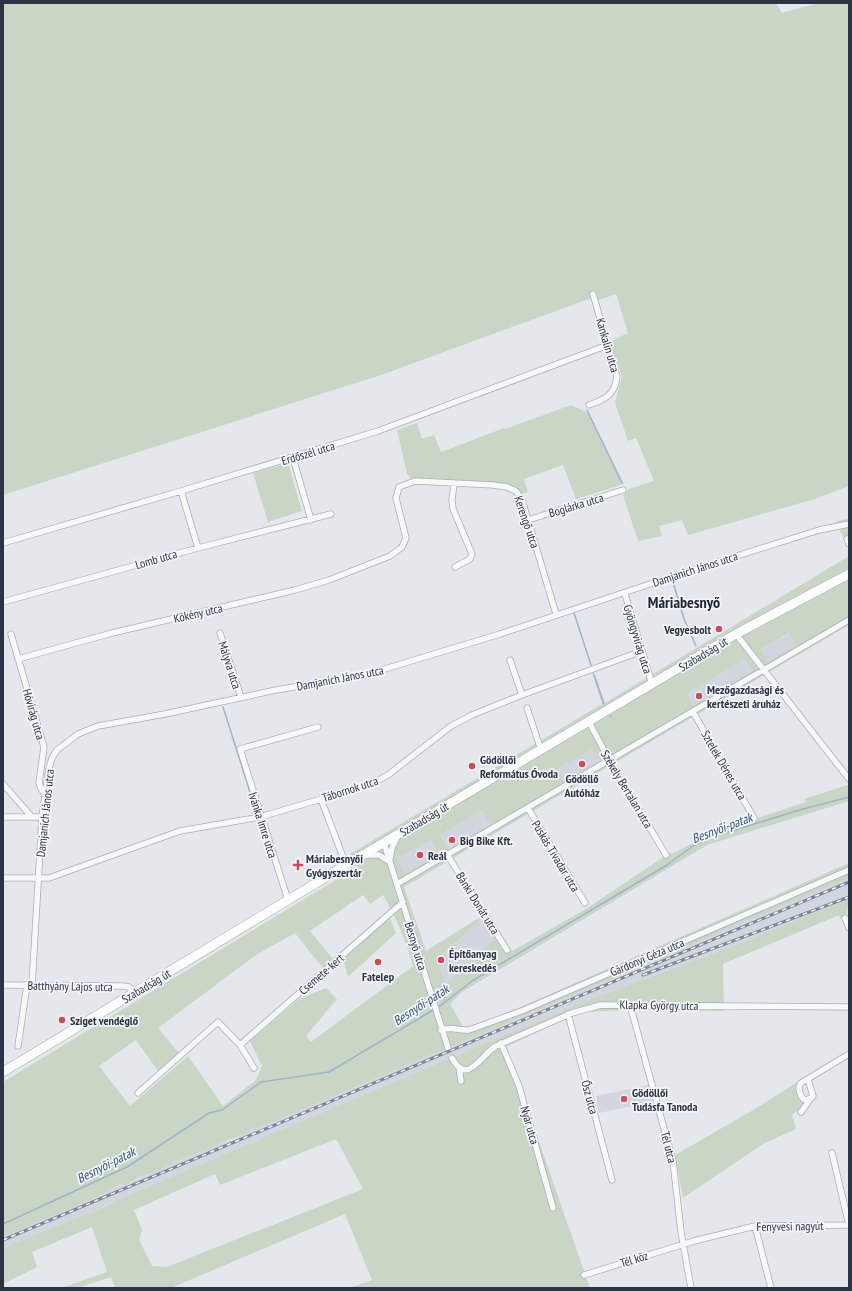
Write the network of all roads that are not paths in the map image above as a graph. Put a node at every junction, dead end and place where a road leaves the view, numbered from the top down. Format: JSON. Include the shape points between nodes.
{"nodes":[{"id":1,"x":593,"y":294,"type":"dead end"},
{"id":2,"x":608,"y":345,"type":"junction"},
{"id":3,"x":588,"y":405,"type":"dead end"},
{"id":4,"x":293,"y":458,"type":"junction"},
{"id":5,"x":454,"y":483,"type":"junction"},
{"id":6,"x":623,"y":490,"type":"dead end"},
{"id":7,"x":181,"y":491,"type":"junction"},
{"id":8,"x":331,"y":514,"type":"dead end"},
{"id":9,"x":311,"y":520,"type":"junction"},
{"id":10,"x":528,"y":520,"type":"junction"},
{"id":11,"x":849,"y":524,"type":"edge"},
{"id":12,"x":3,"y":543,"type":"edge"},
{"id":13,"x":198,"y":548,"type":"junction"},
{"id":14,"x":377,"y":561,"type":"joint"},
{"id":15,"x":455,"y":567,"type":"dead end"},
{"id":16,"x":849,"y":574,"type":"edge"},
{"id":17,"x":625,"y":594,"type":"junction"},
{"id":18,"x":3,"y":602,"type":"edge"},
{"id":19,"x":556,"y":614,"type":"junction"},
{"id":20,"x":849,"y":620,"type":"edge"},
{"id":21,"x":220,"y":633,"type":"dead end"},
{"id":22,"x":10,"y":634,"type":"dead end"},
{"id":23,"x":736,"y":634,"type":"junction"},
{"id":24,"x":642,"y":651,"type":"junction"},
{"id":25,"x":18,"y":659,"type":"junction"},
{"id":26,"x":510,"y":660,"type":"dead end"},
{"id":27,"x":764,"y":670,"type":"junction"},
{"id":28,"x":652,"y":684,"type":"junction"},
{"id":29,"x":522,"y":695,"type":"junction"},
{"id":30,"x":241,"y":697,"type":"junction"},
{"id":31,"x":527,"y":708,"type":"dead end"},
{"id":32,"x":693,"y":712,"type":"junction"},
{"id":33,"x":589,"y":722,"type":"junction"},
{"id":34,"x":318,"y":727,"type":"dead end"},
{"id":35,"x":542,"y":750,"type":"junction"},
{"id":36,"x":610,"y":760,"type":"junction"},
{"id":37,"x":849,"y":779,"type":"edge"},
{"id":38,"x":3,"y":784,"type":"edge"},
{"id":39,"x":45,"y":793,"type":"junction"},
{"id":40,"x":321,"y":799,"type":"junction"},
{"id":41,"x":528,"y":808,"type":"junction"},
{"id":42,"x":31,"y":816,"type":"junction"},
{"id":43,"x":3,"y":817,"type":"edge"},
{"id":44,"x":42,"y":817,"type":"junction"},
{"id":45,"x":260,"y":817,"type":"junction"},
{"id":46,"x":754,"y":818,"type":"dead end"},
{"id":47,"x":398,"y":835,"type":"junction"},
{"id":48,"x":384,"y":844,"type":"junction"},
{"id":49,"x":364,"y":855,"type":"junction"},
{"id":50,"x":666,"y":855,"type":"dead end"},
{"id":51,"x":448,"y":856,"type":"junction"},
{"id":52,"x":390,"y":862,"type":"junction"},
{"id":53,"x":346,"y":865,"type":"junction"},
{"id":54,"x":849,"y":870,"type":"edge"},
{"id":55,"x":3,"y":878,"type":"edge"},
{"id":56,"x":39,"y":879,"type":"junction"},
{"id":57,"x":397,"y":884,"type":"junction"},
{"id":58,"x":288,"y":900,"type":"junction"},
{"id":59,"x":403,"y":902,"type":"junction"},
{"id":60,"x":585,"y":904,"type":"dead end"},
{"id":61,"x":845,"y":918,"type":"dead end"},
{"id":62,"x":849,"y":928,"type":"edge"},
{"id":63,"x":507,"y":950,"type":"dead end"},
{"id":64,"x":3,"y":985,"type":"edge"},
{"id":65,"x":30,"y":985,"type":"junction"},
{"id":66,"x":135,"y":993,"type":"junction"},
{"id":67,"x":630,"y":1005,"type":"junction"},
{"id":68,"x":849,"y":1007,"type":"edge"},
{"id":69,"x":568,"y":1014,"type":"junction"},
{"id":70,"x":441,"y":1030,"type":"junction"},
{"id":71,"x":501,"y":1043,"type":"junction"},
{"id":72,"x":240,"y":1045,"type":"junction"},
{"id":73,"x":18,"y":1046,"type":"dead end"},
{"id":74,"x":448,"y":1048,"type":"dead end"},
{"id":75,"x":849,"y":1054,"type":"edge"},
{"id":76,"x":452,"y":1058,"type":"dead end"},
{"id":77,"x":459,"y":1067,"type":"junction"},
{"id":78,"x":254,"y":1068,"type":"dead end"},
{"id":79,"x":3,"y":1072,"type":"edge"},
{"id":80,"x":808,"y":1079,"type":"junction"},
{"id":81,"x":461,"y":1081,"type":"dead end"},
{"id":82,"x":138,"y":1093,"type":"dead end"},
{"id":83,"x":811,"y":1098,"type":"junction"},
{"id":84,"x":801,"y":1112,"type":"dead end"},
{"id":85,"x":832,"y":1153,"type":"dead end"},
{"id":86,"x":612,"y":1180,"type":"dead end"},
{"id":87,"x":553,"y":1208,"type":"dead end"},
{"id":88,"x":849,"y":1225,"type":"edge"},
{"id":89,"x":755,"y":1226,"type":"junction"},
{"id":90,"x":684,"y":1244,"type":"junction"},
{"id":91,"x":584,"y":1274,"type":"dead end"},
{"id":92,"x":691,"y":1288,"type":"edge"},
{"id":93,"x":771,"y":1288,"type":"edge"}],
"edges":[{"from":1,"to":2,"type":"street","name":"Kankalin utca"},
{"from":2,"to":3,"type":"street","name":"Kankalin utca","via":[[617,374],[616,385],[606,398]]},
{"from":2,"to":4,"type":"street","name":"Erdőszél utca","via":[[462,401]]},
{"from":4,"to":7,"type":"street","name":"Erdőszél utca"},
{"from":4,"to":9,"type":"street"},
{"from":5,"to":10,"type":"street","name":"Kerengő utca","via":[[513,489],[520,495]]},
{"from":5,"to":14,"type":"street","name":"Kerengő utca","via":[[416,481],[399,487],[396,498],[405,543],[395,553]]},
{"from":5,"to":15,"type":"street","via":[[453,509],[472,554],[470,559]]},
{"from":6,"to":10,"type":"street","name":"Boglárka utca"},
{"from":7,"to":12,"type":"street","name":"Erdőszél utca"},
{"from":7,"to":13,"type":"street"},
{"from":8,"to":9,"type":"street","name":"Lomb utca"},
{"from":9,"to":13,"type":"street","name":"Lomb utca"},
{"from":10,"to":19,"type":"street","name":"Kerengő utca"},
{"from":11,"to":17,"type":"street","name":"Damjanich János utca","via":[[804,534]]},
{"from":13,"to":18,"type":"street","name":"Lomb utca"},
{"from":14,"to":25,"type":"street","name":"Kökény utca","via":[[302,588],[112,633]]},
{"from":16,"to":23,"type":"main road","name":"Szabadság út"},
{"from":17,"to":19,"type":"street","name":"Damjanich János utca"},
{"from":17,"to":24,"type":"street","name":"Gyöngyvirág utca"},
{"from":19,"to":30,"type":"street","name":"Damjanich János utca","via":[[500,634],[365,675]]},
{"from":20,"to":27,"type":"street"},
{"from":21,"to":30,"type":"street","name":"Mályva utca"},
{"from":22,"to":25,"type":"street","name":"Hóvirág utca"},
{"from":23,"to":27,"type":"street"},
{"from":23,"to":28,"type":"main road","name":"Szabadság út"},
{"from":24,"to":28,"type":"street","name":"Gyöngyvirág utca"},
{"from":24,"to":29,"type":"street","name":"Tábornok utca"},
{"from":25,"to":39,"type":"street","name":"Hóvirág utca","via":[[44,747],[39,783]]},
{"from":26,"to":29,"type":"street"},
{"from":27,"to":32,"type":"street"},
{"from":27,"to":37,"type":"street"},
{"from":28,"to":33,"type":"main road","name":"Szabadság út"},
{"from":29,"to":40,"type":"street","name":"Tábornok utca","via":[[451,726],[380,781]]},
{"from":30,"to":39,"type":"street","name":"Damjanich János utca","via":[[86,730],[54,754],[50,762]]},
{"from":31,"to":35,"type":"street"},
{"from":32,"to":36,"type":"street"},
{"from":32,"to":46,"type":"street","name":"Sztelek Dénes utca"},
{"from":33,"to":35,"type":"main road","name":"Szabadság út"},
{"from":33,"to":36,"type":"street","name":"Székely Bertalan utca"},
{"from":34,"to":45,"type":"street","name":"Ivánka Imre utca","via":[[240,749]]},
{"from":35,"to":47,"type":"main road","name":"Szabadság út"},
{"from":36,"to":41,"type":"street"},
{"from":36,"to":50,"type":"street","name":"Székely Bertalan utca"},
{"from":38,"to":42,"type":"street"},
{"from":39,"to":44,"type":"street","name":"Damjanich János utca"},
{"from":40,"to":45,"type":"street","name":"Tábornok utca"},
{"from":40,"to":53,"type":"street"},
{"from":41,"to":51,"type":"street"},
{"from":41,"to":60,"type":"street","name":"Puskás Tivadar utca"},
{"from":42,"to":43,"type":"street"},
{"from":42,"to":44,"type":"street"},
{"from":44,"to":56,"type":"street","name":"Damjanich János utca"},
{"from":45,"to":56,"type":"street","name":"Tábornok utca","via":[[180,830],[49,878]]},
{"from":45,"to":58,"type":"street","name":"Ivánka Imre utca"},
{"from":47,"to":48,"type":"main road","name":"Szabadság út"},
{"from":47,"to":52,"type":"street","via":[[392,848]]},
{"from":48,"to":49,"type":"main road","name":"Szabadság út"},
{"from":48,"to":52,"type":"street","name":"Besnyő utca"},
{"from":49,"to":52,"type":"street","via":[[379,855]]},
{"from":49,"to":53,"type":"main road","name":"Szabadság út"},
{"from":51,"to":57,"type":"street"},
{"from":51,"to":63,"type":"street","name":"Bánki Donát utca"},
{"from":52,"to":57,"type":"street","name":"Besnyő utca"},
{"from":53,"to":58,"type":"main road","name":"Szabadság út"},
{"from":54,"to":70,"type":"street","name":"Gárdonyi Géza utca","via":[[524,1010],[469,1030],[450,1027]]},
{"from":55,"to":56,"type":"street","name":"Tábornok utca"},
{"from":56,"to":65,"type":"street","name":"Damjanich János utca"},
{"from":57,"to":59,"type":"street","name":"Besnyő utca"},
{"from":58,"to":66,"type":"main road","name":"Szabadság út"},
{"from":59,"to":70,"type":"street","name":"Besnyő utca"},
{"from":59,"to":72,"type":"street","name":"Csemete-kert"},
{"from":61,"to":62,"type":"street"},
{"from":64,"to":65,"type":"street","name":"Batthyány Lajos utca"},
{"from":65,"to":66,"type":"street","name":"Batthyány Lajos utca","via":[[122,986]]},
{"from":65,"to":73,"type":"street","name":"Damjanich János utca"},
{"from":66,"to":79,"type":"main road","name":"Szabadság út"},
{"from":67,"to":68,"type":"street","name":"Klapka György utca"},
{"from":67,"to":69,"type":"street","name":"Klapka György utca","via":[[602,1005]]},
{"from":67,"to":90,"type":"street","name":"Tél utca","via":[[673,1160]]},
{"from":69,"to":71,"type":"street","name":"Klapka György utca"},
{"from":69,"to":86,"type":"street","name":"Ősz utca"},
{"from":70,"to":74,"type":"street","name":"Besnyő utca"},
{"from":71,"to":77,"type":"street","name":"Klapka György utca","via":[[492,1048],[472,1068]]},
{"from":71,"to":87,"type":"street","name":"Nyár utca","via":[[521,1094]]},
{"from":72,"to":78,"type":"street"},
{"from":72,"to":82,"type":"street","via":[[218,1022]]},
{"from":75,"to":80,"type":"street"},
{"from":76,"to":77,"type":"street"},
{"from":77,"to":81,"type":"street"},
{"from":80,"to":83,"type":"street","via":[[813,1091]]},
{"from":80,"to":83,"type":"street","via":[[800,1084],[799,1089],[803,1099]]},
{"from":83,"to":84,"type":"street"},
{"from":85,"to":88,"type":"street"},
{"from":88,"to":89,"type":"street","name":"Fenyvesi nagyút"},
{"from":89,"to":90,"type":"street","name":"Fenyvesi nagyút"},
{"from":89,"to":93,"type":"street"},
{"from":90,"to":91,"type":"street","name":"Tél köz"},
{"from":90,"to":92,"type":"street","name":"Tél utca"}]}
